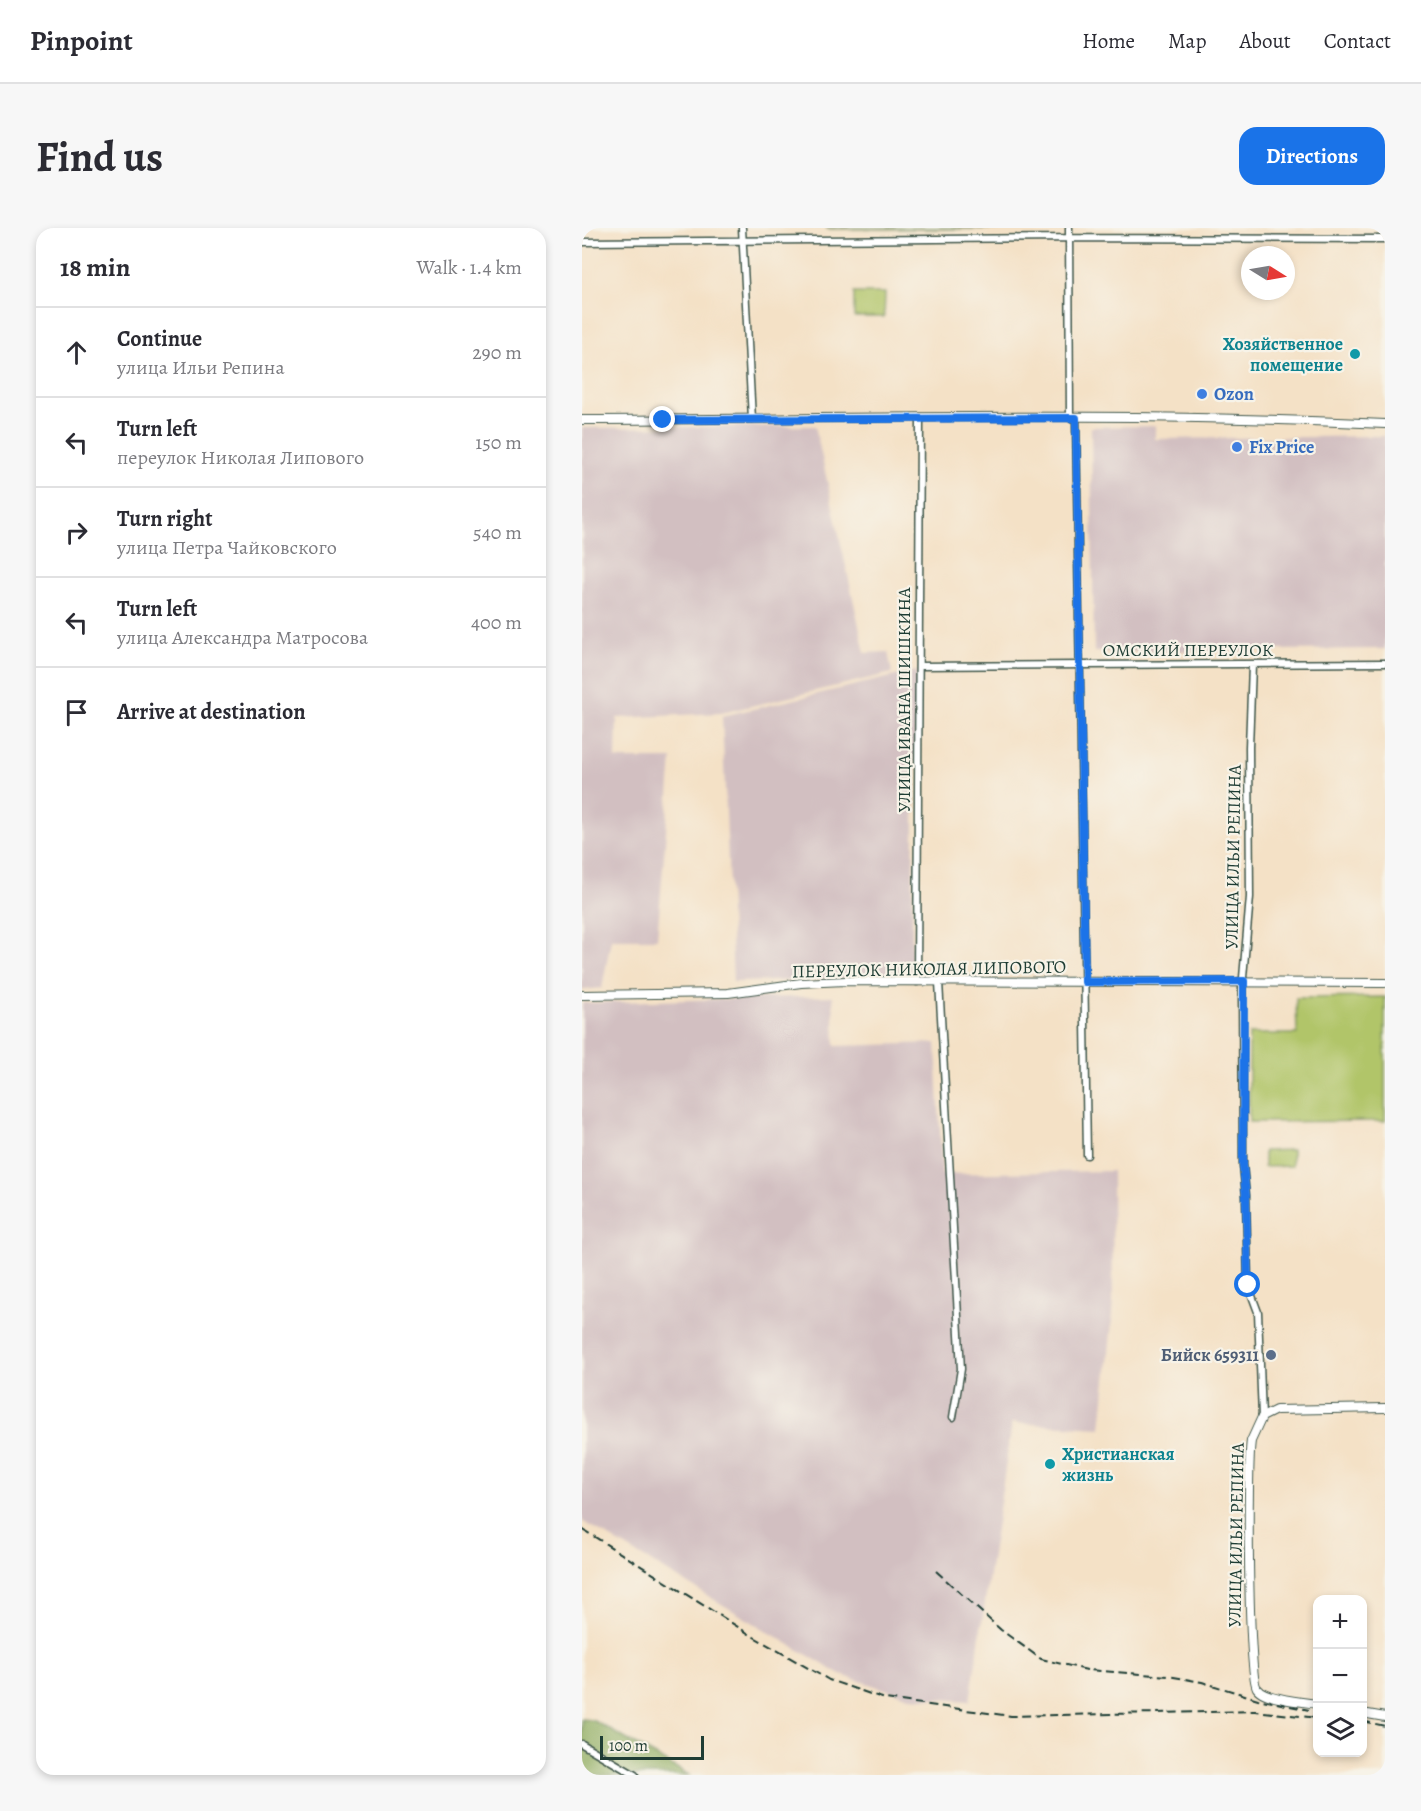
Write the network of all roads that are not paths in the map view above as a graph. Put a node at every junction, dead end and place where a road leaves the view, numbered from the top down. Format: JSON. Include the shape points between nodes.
{"nodes":[{"id":1,"x":742,"y":228,"type":"edge"},
{"id":2,"x":1069,"y":228,"type":"edge"},
{"id":3,"x":1069,"y":238,"type":"junction"},
{"id":4,"x":1385,"y":239,"type":"edge"},
{"id":5,"x":742,"y":240,"type":"junction"},
{"id":6,"x":582,"y":242,"type":"edge"},
{"id":7,"x":920,"y":418,"type":"junction"},
{"id":8,"x":1073,"y":418,"type":"junction"},
{"id":9,"x":752,"y":419,"type":"junction"},
{"id":10,"x":582,"y":420,"type":"edge"},
{"id":11,"x":1385,"y":424,"type":"edge"},
{"id":12,"x":1385,"y":663,"type":"edge"},
{"id":13,"x":1252,"y":665,"type":"junction"},
{"id":14,"x":919,"y":666,"type":"junction"},
{"id":15,"x":1082,"y":666,"type":"junction"},
{"id":16,"x":917,"y":981,"type":"junction"},
{"id":17,"x":1244,"y":981,"type":"junction"},
{"id":18,"x":939,"y":982,"type":"junction"},
{"id":19,"x":1085,"y":982,"type":"junction"},
{"id":20,"x":1385,"y":983,"type":"edge"},
{"id":21,"x":582,"y":995,"type":"edge"},
{"id":22,"x":1087,"y":1155,"type":"dead end"},
{"id":23,"x":1385,"y":1408,"type":"edge"},
{"id":24,"x":953,"y":1417,"type":"dead end"},
{"id":25,"x":1262,"y":1417,"type":"junction"},
{"id":26,"x":1313,"y":1703,"type":"edge"},
{"id":27,"x":1367,"y":1714,"type":"edge"},
{"id":28,"x":1385,"y":1717,"type":"edge"},
{"id":29,"x":582,"y":1744,"type":"edge"},
{"id":30,"x":635,"y":1775,"type":"edge"}],
"edges":[{"from":1,"to":5,"type":"street"},
{"from":2,"to":3,"type":"street"},
{"from":3,"to":4,"type":"street"},
{"from":3,"to":5,"type":"street"},
{"from":3,"to":8,"type":"street"},
{"from":5,"to":6,"type":"street"},
{"from":5,"to":9,"type":"street"},
{"from":7,"to":8,"type":"street"},
{"from":7,"to":9,"type":"street"},
{"from":7,"to":14,"type":"street","name":"УЛИЦА ИВАНА ШИШКИНА"},
{"from":8,"to":11,"type":"street"},
{"from":8,"to":15,"type":"street"},
{"from":9,"to":10,"type":"street"},
{"from":12,"to":13,"type":"street","name":"ОМСКИЙ ПЕРЕУЛОК"},
{"from":13,"to":15,"type":"street","name":"ОМСКИЙ ПЕРЕУЛОК"},
{"from":13,"to":17,"type":"street","name":"УЛИЦА ИЛЬИ РЕПИНА","via":[[1250,897]]},
{"from":14,"to":15,"type":"street","name":"ОМСКИЙ ПЕРЕУЛОК"},
{"from":14,"to":16,"type":"street","name":"УЛИЦА ИВАНА ШИШКИНА"},
{"from":15,"to":19,"type":"street"},
{"from":16,"to":18,"type":"street","name":"ПЕРЕУЛОК НИКОЛАЯ ЛИПОВОГО"},
{"from":16,"to":21,"type":"street","name":"ПЕРЕУЛОК НИКОЛАЯ ЛИПОВОГО","via":[[801,983],[728,993]]},
{"from":17,"to":19,"type":"street","name":"ПЕРЕУЛОК НИКОЛАЯ ЛИПОВОГО"},
{"from":17,"to":20,"type":"street","name":"ПЕРЕУЛОК НИКОЛАЯ ЛИПОВОГО"},
{"from":17,"to":25,"type":"street","name":"УЛИЦА ИЛЬИ РЕПИНА","via":[[1243,1165],[1248,1285],[1258,1312]]},
{"from":18,"to":19,"type":"street","name":"ПЕРЕУЛОК НИКОЛАЯ ЛИПОВОГО"},
{"from":18,"to":24,"type":"street","via":[[961,1359]]},
{"from":19,"to":22,"type":"street"},
{"from":23,"to":25,"type":"street","via":[[1276,1410]]},
{"from":25,"to":26,"type":"street","name":"УЛИЦА ИЛЬИ РЕПИНА","via":[[1253,1432],[1249,1461],[1252,1678],[1258,1689],[1272,1696]]},
{"from":27,"to":28,"type":"street"},
{"from":29,"to":30,"type":"street"}]}
